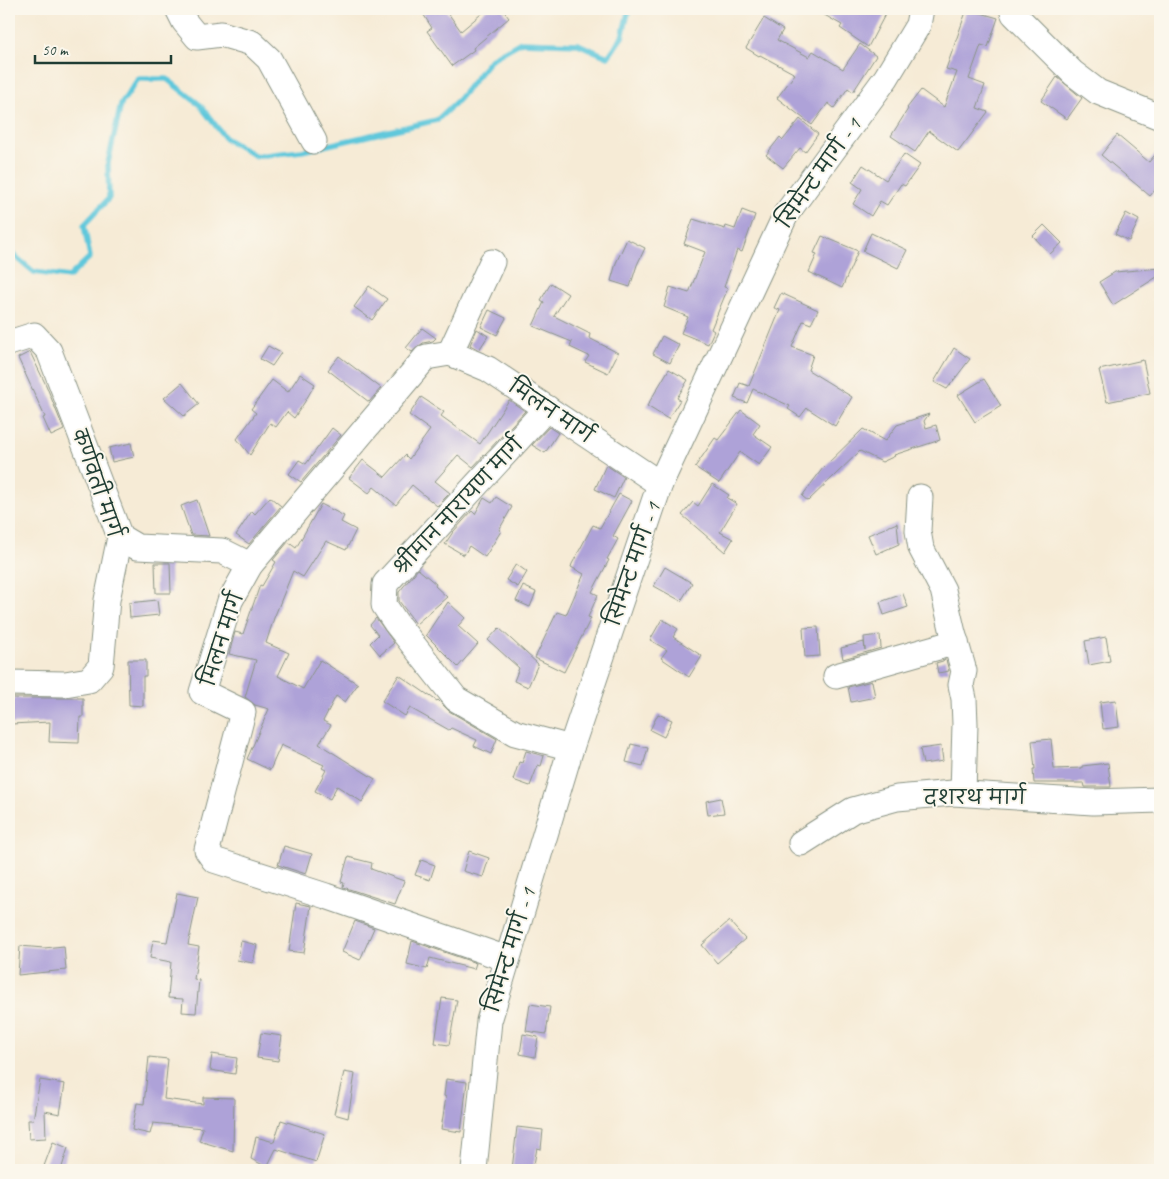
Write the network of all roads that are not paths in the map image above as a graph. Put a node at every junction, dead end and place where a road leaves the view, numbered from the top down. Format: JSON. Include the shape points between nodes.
{"nodes":[{"id":1,"x":178,"y":9,"type":"edge"},
{"id":2,"x":920,"y":9,"type":"edge"},
{"id":3,"x":1012,"y":9,"type":"edge"},
{"id":4,"x":1160,"y":117,"type":"edge"},
{"id":5,"x":314,"y":141,"type":"dead end"},
{"id":6,"x":492,"y":262,"type":"dead end"},
{"id":7,"x":9,"y":343,"type":"edge"},
{"id":8,"x":450,"y":353,"type":"junction"},
{"id":9,"x":547,"y":408,"type":"junction"},
{"id":10,"x":660,"y":484,"type":"junction"},
{"id":11,"x":920,"y":497,"type":"dead end"},
{"id":12,"x":120,"y":537,"type":"junction"},
{"id":13,"x":250,"y":565,"type":"junction"},
{"id":14,"x":956,"y":642,"type":"junction"},
{"id":15,"x":836,"y":676,"type":"dead end"},
{"id":16,"x":9,"y":683,"type":"edge"},
{"id":17,"x":571,"y":748,"type":"junction"},
{"id":18,"x":963,"y":793,"type":"junction"},
{"id":19,"x":1160,"y":800,"type":"edge"},
{"id":20,"x":801,"y":843,"type":"dead end"},
{"id":21,"x":508,"y":959,"type":"junction"},
{"id":22,"x":474,"y":1170,"type":"edge"}],
"edges":[{"from":1,"to":5,"type":"street","via":[[197,37],[222,34],[252,43],[269,59]]},
{"from":2,"to":10,"type":"street","name":"सिमेन्ट मार्ग - 1","via":[[918,25],[886,78],[786,214]]},
{"from":3,"to":4,"type":"street","via":[[1073,73],[1098,92]]},
{"from":6,"to":8,"type":"street"},
{"from":7,"to":12,"type":"street","name":"कर्णवती मार्ग","via":[[34,335],[49,351]]},
{"from":8,"to":9,"type":"street","name":"मिलन मार्ग","via":[[488,369]]},
{"from":8,"to":13,"type":"street","name":"मिलन मार्ग","via":[[426,357]]},
{"from":9,"to":10,"type":"street","name":"मिलन मार्ग"},
{"from":9,"to":17,"type":"street","name":"श्रीमान नारायण मार्ग","via":[[386,584],[384,605],[456,699],[515,733]]},
{"from":10,"to":17,"type":"street","name":"सिमेन्ट मार्ग - 1"},
{"from":11,"to":14,"type":"street","via":[[918,531],[921,548],[943,590]]},
{"from":12,"to":13,"type":"street","via":[[137,547],[222,551]]},
{"from":12,"to":16,"type":"street","name":"कर्णवती मार्ग","via":[[107,600],[101,666],[89,680],[65,684]]},
{"from":13,"to":21,"type":"street","name":"मिलन मार्ग","via":[[230,601],[202,692],[243,712],[207,850],[214,860]]},
{"from":14,"to":15,"type":"street"},
{"from":14,"to":18,"type":"street","via":[[964,671],[961,684],[965,724]]},
{"from":17,"to":21,"type":"street","name":"सिमेन्ट मार्ग - 1"},
{"from":18,"to":19,"type":"street","name":"दशरथ मार्ग","via":[[1093,802]]},
{"from":18,"to":20,"type":"street","name":"दशरथ मार्ग","via":[[897,798],[853,810]]},
{"from":21,"to":22,"type":"street","name":"सिमेन्ट मार्ग - 1","via":[[489,1022]]}]}
